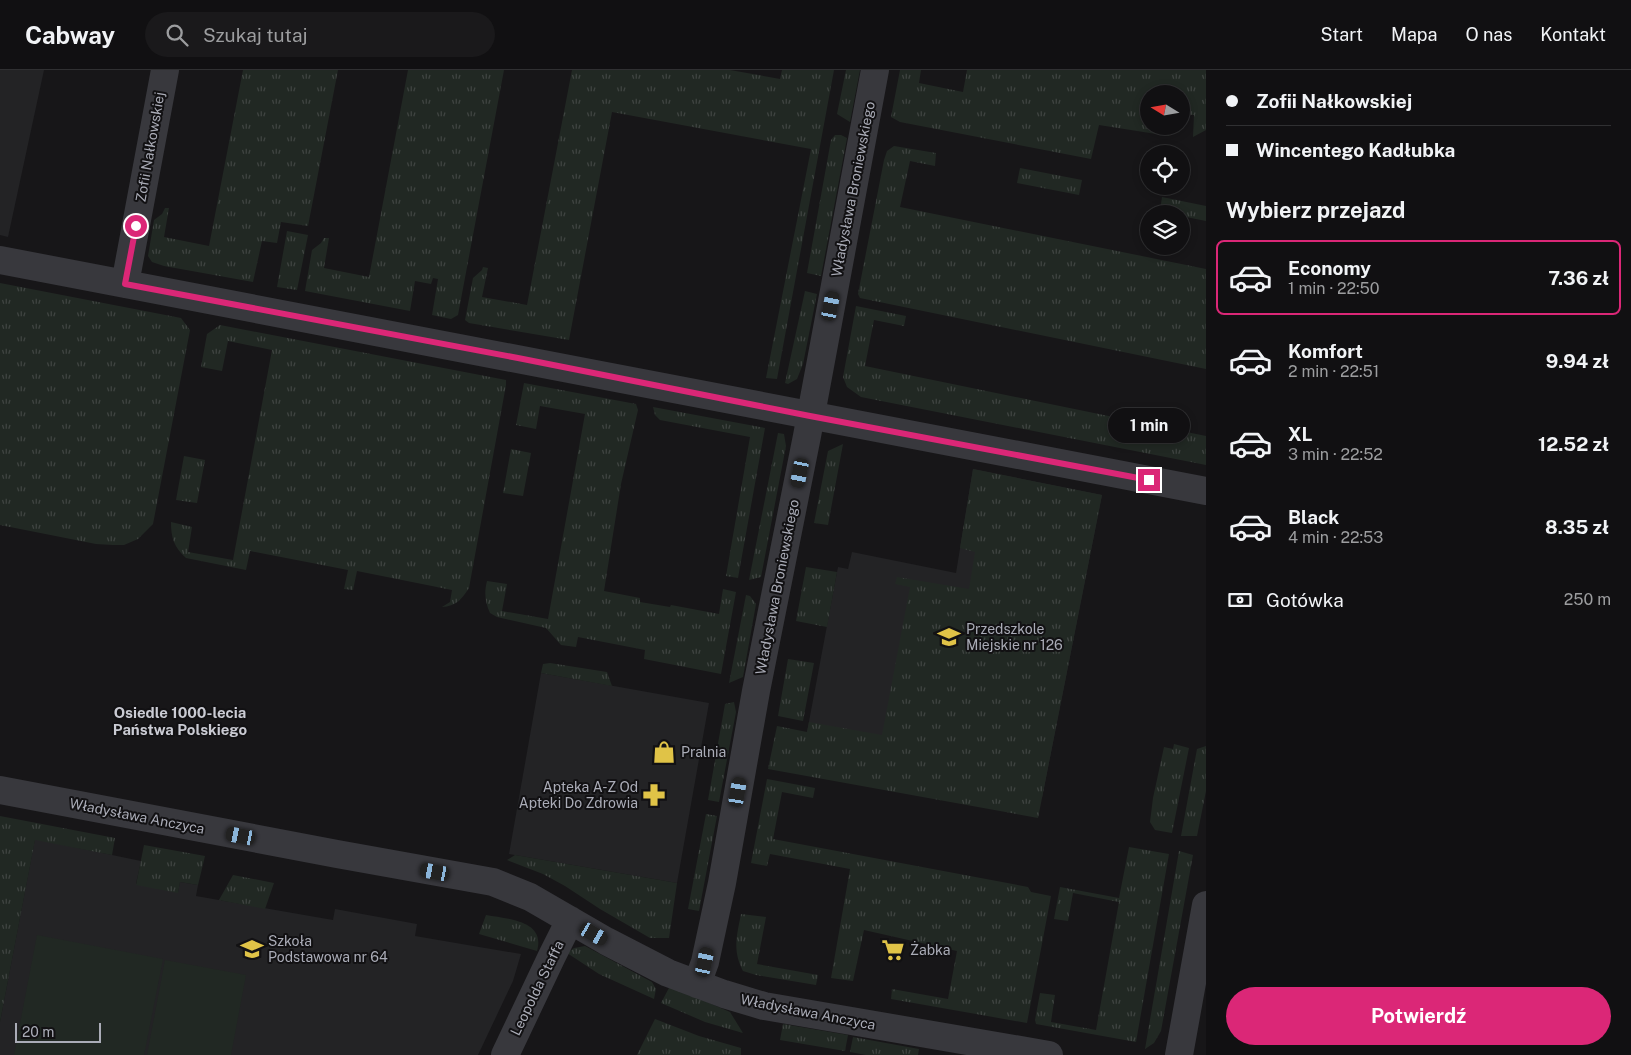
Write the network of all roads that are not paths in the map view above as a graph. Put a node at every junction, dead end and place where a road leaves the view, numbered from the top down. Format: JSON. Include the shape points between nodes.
{"nodes":[{"id":1,"x":164,"y":70,"type":"edge"},
{"id":2,"x":875,"y":70,"type":"edge"},
{"id":3,"x":0,"y":260,"type":"edge"},
{"id":4,"x":125,"y":284,"type":"junction"},
{"id":5,"x":810,"y":416,"type":"junction"},
{"id":6,"x":1206,"y":491,"type":"edge"},
{"id":7,"x":0,"y":790,"type":"edge"},
{"id":8,"x":1206,"y":905,"type":"edge"},
{"id":9,"x":570,"y":920,"type":"junction"},
{"id":10,"x":697,"y":984,"type":"junction"},
{"id":11,"x":505,"y":1055,"type":"edge"},
{"id":12,"x":1049,"y":1055,"type":"edge"},
{"id":13,"x":1179,"y":1055,"type":"edge"}],
"edges":[{"from":1,"to":4,"type":"street","name":"Zofii Nałkowskiej"},
{"from":2,"to":5,"type":"street","name":"Władysława Broniewskiego"},
{"from":3,"to":4,"type":"street"},
{"from":4,"to":5,"type":"street"},
{"from":5,"to":6,"type":"street"},
{"from":5,"to":10,"type":"street","name":"Władysława Broniewskiego","via":[[722,883]]},
{"from":7,"to":9,"type":"street","name":"Władysława Anczyca","via":[[493,882],[530,897]]},
{"from":8,"to":13,"type":"street"},
{"from":9,"to":10,"type":"street","name":"Władysława Anczyca","via":[[668,973]]},
{"from":9,"to":11,"type":"street","name":"Leopolda Staffa"},
{"from":10,"to":12,"type":"street","name":"Władysława Anczyca","via":[[764,1006]]}]}
